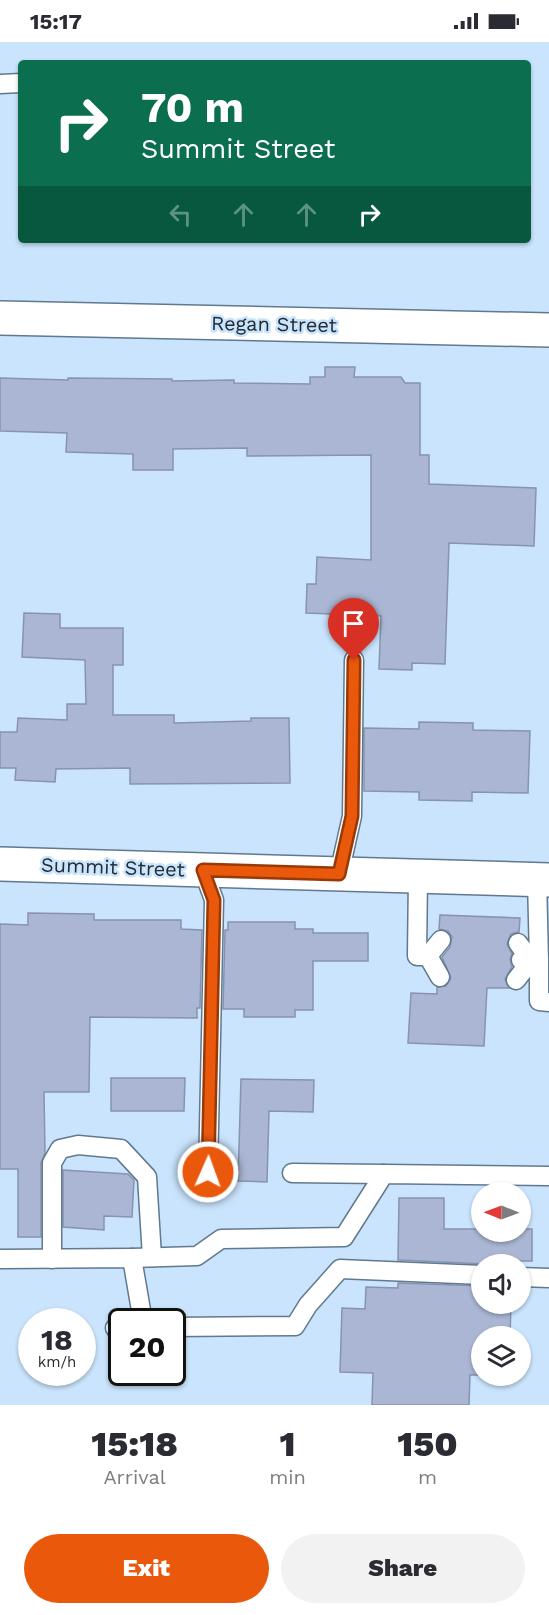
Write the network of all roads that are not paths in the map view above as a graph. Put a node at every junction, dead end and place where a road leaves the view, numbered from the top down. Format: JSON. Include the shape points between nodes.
{"nodes":[{"id":1,"x":0,"y":84,"type":"edge"},
{"id":2,"x":18,"y":84,"type":"edge"},
{"id":3,"x":0,"y":318,"type":"edge"},
{"id":4,"x":549,"y":330,"type":"edge"},
{"id":5,"x":354,"y":660,"type":"dead end"},
{"id":6,"x":0,"y":864,"type":"edge"},
{"id":7,"x":203,"y":870,"type":"junction"},
{"id":8,"x":339,"y":874,"type":"junction"},
{"id":9,"x":418,"y":876,"type":"junction"},
{"id":10,"x":543,"y":880,"type":"edge"},
{"id":11,"x":526,"y":956,"type":"junction"},
{"id":12,"x":440,"y":977,"type":"dead end"},
{"id":13,"x":516,"y":980,"type":"dead end"},
{"id":14,"x":549,"y":1002,"type":"edge"},
{"id":15,"x":208,"y":1172,"type":"dead end"},
{"id":16,"x":292,"y":1173,"type":"dead end"},
{"id":17,"x":384,"y":1174,"type":"junction"},
{"id":18,"x":549,"y":1176,"type":"edge"},
{"id":19,"x":344,"y":1237,"type":"junction"},
{"id":20,"x":152,"y":1257,"type":"junction"},
{"id":21,"x":51,"y":1258,"type":"junction"},
{"id":22,"x":132,"y":1258,"type":"junction"},
{"id":23,"x":0,"y":1259,"type":"edge"},
{"id":24,"x":340,"y":1269,"type":"junction"},
{"id":25,"x":471,"y":1275,"type":"edge"},
{"id":26,"x":531,"y":1277,"type":"edge"},
{"id":27,"x":549,"y":1278,"type":"edge"},
{"id":28,"x":140,"y":1308,"type":"edge"},
{"id":29,"x":186,"y":1327,"type":"edge"}],
"edges":[{"from":1,"to":2,"type":"lane"},
{"from":3,"to":4,"type":"street","name":"Regan Street"},
{"from":5,"to":8,"type":"lane","via":[[352,816]]},
{"from":6,"to":7,"type":"street","name":"Summit Street"},
{"from":7,"to":8,"type":"street","name":"Summit Street"},
{"from":7,"to":15,"type":"lane","via":[[214,900]]},
{"from":8,"to":9,"type":"street","name":"Summit Street"},
{"from":9,"to":10,"type":"street","name":"Summit Street"},
{"from":9,"to":12,"type":"lane","via":[[417,956],[436,951]]},
{"from":10,"to":11,"type":"lane"},
{"from":11,"to":13,"type":"lane"},
{"from":11,"to":14,"type":"lane","via":[[539,1001]]},
{"from":16,"to":17,"type":"lane"},
{"from":17,"to":18,"type":"lane"},
{"from":17,"to":19,"type":"lane"},
{"from":19,"to":20,"type":"lane","via":[[221,1239],[197,1256]]},
{"from":19,"to":24,"type":"lane"},
{"from":20,"to":21,"type":"lane","via":[[147,1177],[121,1149],[78,1144],[60,1149],[52,1163]]},
{"from":20,"to":22,"type":"lane"},
{"from":21,"to":22,"type":"lane"},
{"from":21,"to":23,"type":"lane"},
{"from":22,"to":28,"type":"lane"},
{"from":24,"to":25,"type":"lane"},
{"from":24,"to":29,"type":"lane","via":[[295,1326]]},
{"from":26,"to":27,"type":"lane"}]}
